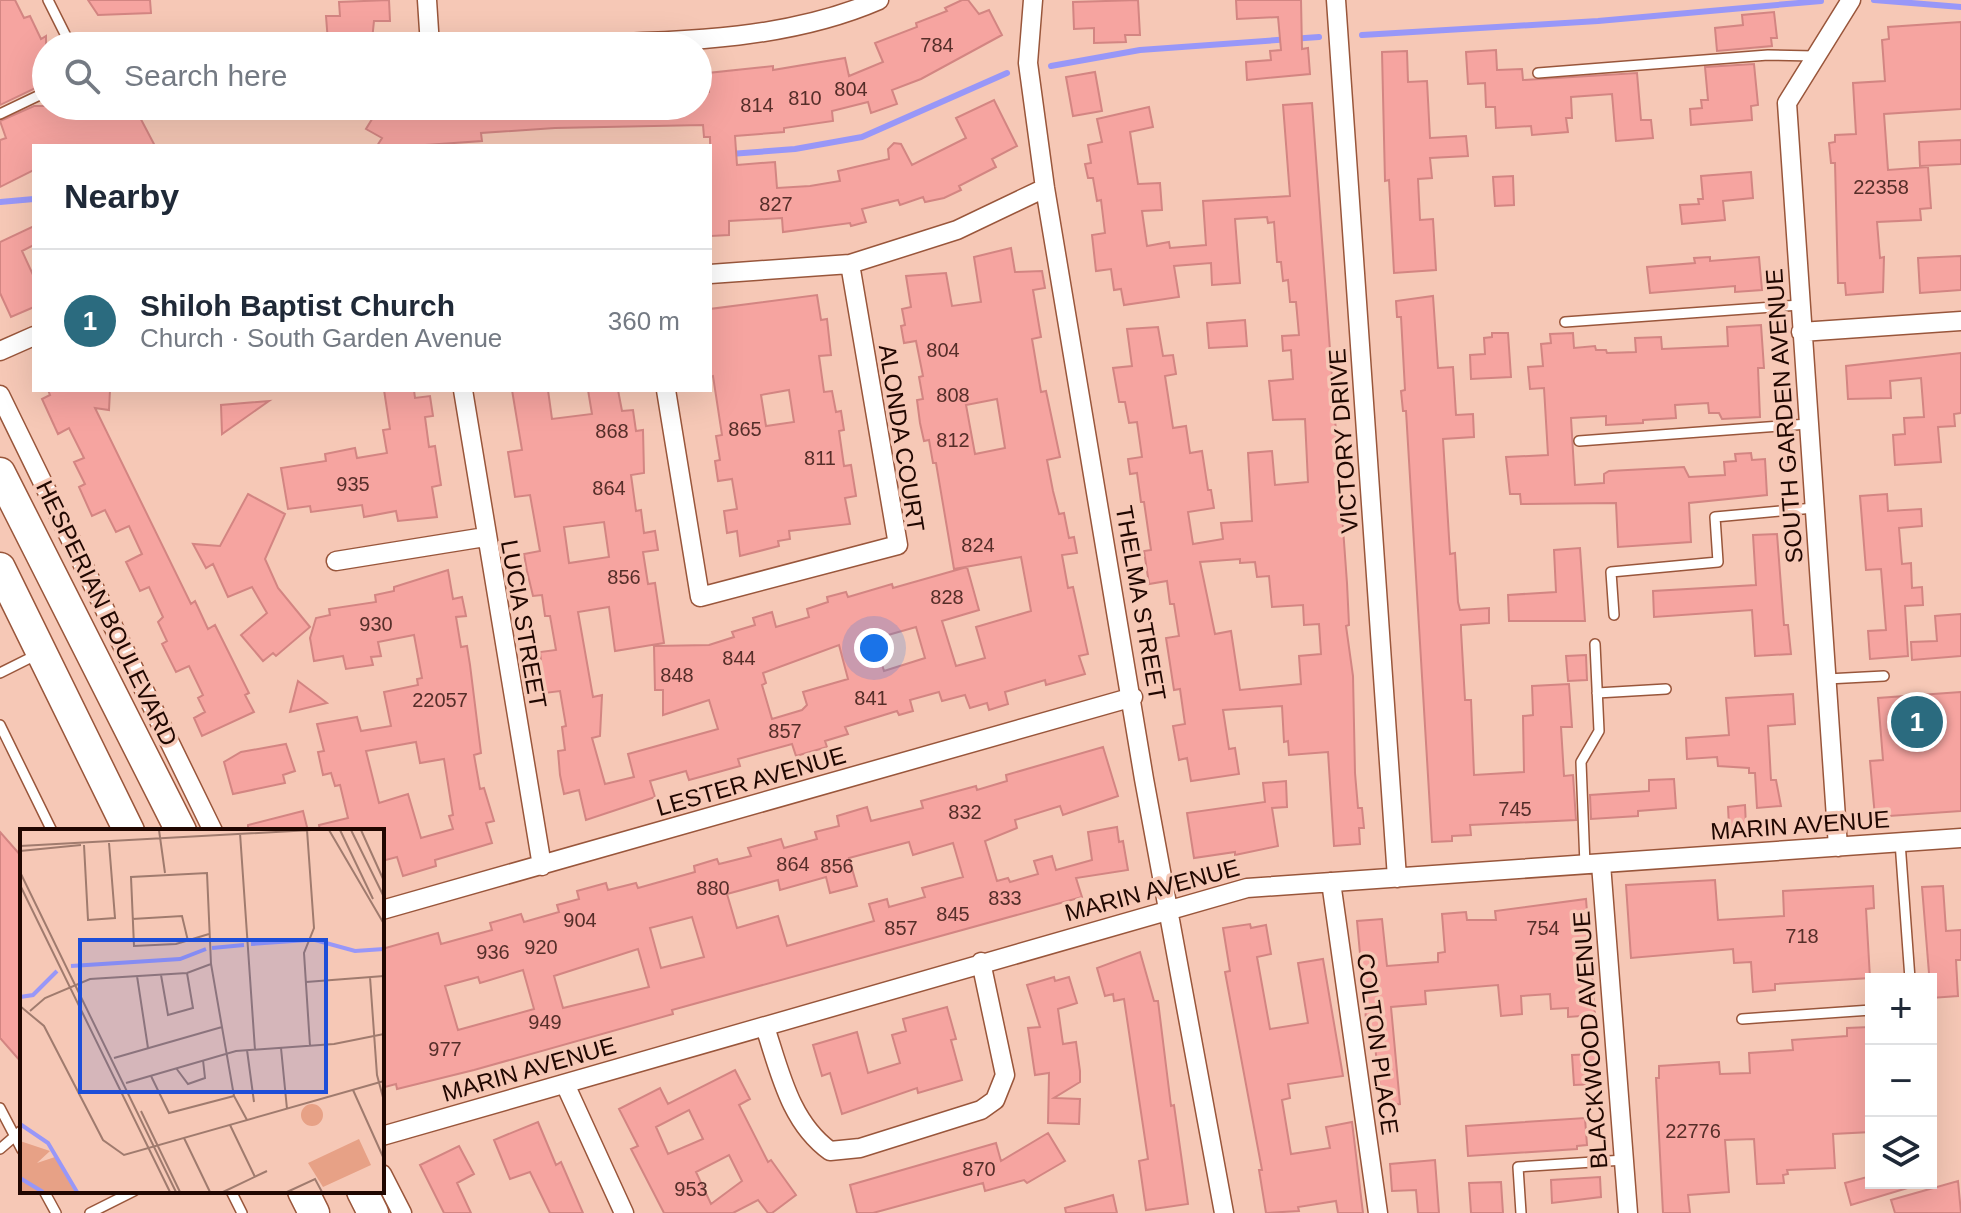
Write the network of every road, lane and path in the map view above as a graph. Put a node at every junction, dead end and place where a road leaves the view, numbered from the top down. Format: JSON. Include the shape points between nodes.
{"nodes":[{"id":1,"x":48,"y":0,"type":"edge"},
{"id":2,"x":427,"y":0,"type":"edge"},
{"id":3,"x":1033,"y":0,"type":"edge"},
{"id":4,"x":1336,"y":0,"type":"edge"},
{"id":5,"x":1851,"y":0,"type":"edge"},
{"id":6,"x":868,"y":2,"type":"edge"},
{"id":7,"x":64,"y":32,"type":"edge"},
{"id":8,"x":429,"y":32,"type":"edge"},
{"id":9,"x":712,"y":36,"type":"edge"},
{"id":10,"x":1814,"y":56,"type":"junction"},
{"id":11,"x":1538,"y":73,"type":"dead end"},
{"id":12,"x":32,"y":99,"type":"edge"},
{"id":13,"x":0,"y":114,"type":"edge"},
{"id":14,"x":1045,"y":188,"type":"junction"},
{"id":15,"x":850,"y":264,"type":"junction"},
{"id":16,"x":712,"y":274,"type":"edge"},
{"id":17,"x":1800,"y":305,"type":"junction"},
{"id":18,"x":1961,"y":321,"type":"edge"},
{"id":19,"x":1565,"y":322,"type":"dead end"},
{"id":20,"x":1801,"y":332,"type":"junction"},
{"id":21,"x":32,"y":337,"type":"edge"},
{"id":22,"x":0,"y":351,"type":"edge"},
{"id":23,"x":463,"y":392,"type":"edge"},
{"id":24,"x":666,"y":392,"type":"edge"},
{"id":25,"x":0,"y":395,"type":"edge"},
{"id":26,"x":1808,"y":424,"type":"junction"},
{"id":27,"x":1579,"y":441,"type":"dead end"},
{"id":28,"x":0,"y":473,"type":"edge"},
{"id":29,"x":1814,"y":508,"type":"junction"},
{"id":30,"x":485,"y":537,"type":"junction"},
{"id":31,"x":336,"y":561,"type":"dead end"},
{"id":32,"x":0,"y":568,"type":"edge"},
{"id":33,"x":1614,"y":615,"type":"dead end"},
{"id":34,"x":1595,"y":644,"type":"dead end"},
{"id":35,"x":42,"y":653,"type":"junction"},
{"id":36,"x":0,"y":673,"type":"edge"},
{"id":37,"x":1884,"y":676,"type":"dead end"},
{"id":38,"x":1827,"y":679,"type":"junction"},
{"id":39,"x":1666,"y":689,"type":"dead end"},
{"id":40,"x":1597,"y":693,"type":"junction"},
{"id":41,"x":1133,"y":697,"type":"junction"},
{"id":42,"x":0,"y":725,"type":"edge"},
{"id":43,"x":51,"y":829,"type":"edge"},
{"id":44,"x":128,"y":829,"type":"edge"},
{"id":45,"x":180,"y":829,"type":"edge"},
{"id":46,"x":212,"y":829,"type":"edge"},
{"id":47,"x":1961,"y":838,"type":"edge"},
{"id":48,"x":1900,"y":842,"type":"junction"},
{"id":49,"x":1838,"y":847,"type":"junction"},
{"id":50,"x":1593,"y":864,"type":"junction"},
{"id":51,"x":542,"y":866,"type":"junction"},
{"id":52,"x":1397,"y":878,"type":"junction"},
{"id":53,"x":1331,"y":882,"type":"junction"},
{"id":54,"x":1171,"y":907,"type":"junction"},
{"id":55,"x":384,"y":909,"type":"edge"},
{"id":56,"x":981,"y":962,"type":"junction"},
{"id":57,"x":1910,"y":973,"type":"edge"},
{"id":58,"x":1865,"y":1010,"type":"edge"},
{"id":59,"x":1742,"y":1019,"type":"dead end"},
{"id":60,"x":765,"y":1027,"type":"junction"},
{"id":61,"x":565,"y":1084,"type":"junction"},
{"id":62,"x":0,"y":1108,"type":"edge"},
{"id":63,"x":18,"y":1133,"type":"edge"},
{"id":64,"x":384,"y":1135,"type":"edge"},
{"id":65,"x":0,"y":1149,"type":"edge"},
{"id":66,"x":1624,"y":1160,"type":"junction"},
{"id":67,"x":384,"y":1178,"type":"edge"},
{"id":68,"x":45,"y":1193,"type":"edge"},
{"id":69,"x":130,"y":1193,"type":"edge"},
{"id":70,"x":232,"y":1193,"type":"edge"},
{"id":71,"x":304,"y":1193,"type":"edge"},
{"id":72,"x":363,"y":1193,"type":"edge"},
{"id":73,"x":56,"y":1213,"type":"edge"},
{"id":74,"x":90,"y":1213,"type":"edge"},
{"id":75,"x":242,"y":1213,"type":"edge"},
{"id":76,"x":314,"y":1213,"type":"edge"},
{"id":77,"x":373,"y":1213,"type":"edge"},
{"id":78,"x":402,"y":1213,"type":"edge"},
{"id":79,"x":624,"y":1213,"type":"edge"},
{"id":80,"x":1224,"y":1213,"type":"edge"},
{"id":81,"x":1378,"y":1213,"type":"edge"},
{"id":82,"x":1521,"y":1213,"type":"edge"},
{"id":83,"x":1628,"y":1213,"type":"edge"}],
"edges":[{"from":1,"to":7,"type":"lane"},
{"from":2,"to":8,"type":"street"},
{"from":3,"to":14,"type":"street","name":"THELMA STREET","via":[[1028,63]]},
{"from":4,"to":52,"type":"street","name":"VICTORY DRIVE"},
{"from":5,"to":10,"type":"street","name":"SOUTH GARDEN AVENUE"},
{"from":6,"to":9,"type":"street","via":[[818,24]]},
{"from":10,"to":11,"type":"lane"},
{"from":10,"to":17,"type":"street","name":"SOUTH GARDEN AVENUE","via":[[1787,103]]},
{"from":12,"to":13,"type":"lane"},
{"from":14,"to":15,"type":"street","via":[[957,230]]},
{"from":14,"to":41,"type":"street","name":"THELMA STREET"},
{"from":15,"to":16,"type":"street"},
{"from":15,"to":24,"type":"street","name":"ALONDA COURT","via":[[898,545],[700,597]]},
{"from":17,"to":19,"type":"lane"},
{"from":17,"to":20,"type":"street","name":"SOUTH GARDEN AVENUE"},
{"from":18,"to":20,"type":"street"},
{"from":20,"to":26,"type":"street","name":"SOUTH GARDEN AVENUE"},
{"from":21,"to":22,"type":"street"},
{"from":23,"to":30,"type":"street","name":"LUCIA STREET"},
{"from":25,"to":46,"type":"street","name":"HESPERIAN BOULEVARD"},
{"from":26,"to":27,"type":"lane"},
{"from":26,"to":29,"type":"street","name":"SOUTH GARDEN AVENUE"},
{"from":28,"to":45,"type":"main road","name":"HESPERIAN BOULEVARD"},
{"from":29,"to":33,"type":"lane","via":[[1715,517],[1718,562],[1611,572]]},
{"from":29,"to":38,"type":"street","name":"SOUTH GARDEN AVENUE"},
{"from":30,"to":31,"type":"street"},
{"from":30,"to":51,"type":"street","name":"LUCIA STREET"},
{"from":32,"to":35,"type":"main road"},
{"from":34,"to":40,"type":"lane"},
{"from":35,"to":36,"type":"lane"},
{"from":35,"to":44,"type":"main road"},
{"from":37,"to":38,"type":"lane"},
{"from":38,"to":49,"type":"street","name":"SOUTH GARDEN AVENUE"},
{"from":39,"to":40,"type":"lane"},
{"from":40,"to":50,"type":"lane","via":[[1599,731],[1581,762]]},
{"from":41,"to":51,"type":"street","name":"LESTER AVENUE"},
{"from":41,"to":54,"type":"street","name":"THELMA STREET"},
{"from":42,"to":43,"type":"lane"},
{"from":47,"to":48,"type":"street","name":"MARIN AVENUE"},
{"from":48,"to":49,"type":"street","name":"MARIN AVENUE"},
{"from":48,"to":57,"type":"lane"},
{"from":49,"to":50,"type":"street","name":"MARIN AVENUE"},
{"from":50,"to":52,"type":"street","name":"MARIN AVENUE"},
{"from":50,"to":66,"type":"street","name":"BLACKWOOD AVENUE"},
{"from":51,"to":55,"type":"street","name":"LESTER AVENUE"},
{"from":52,"to":53,"type":"street","name":"MARIN AVENUE"},
{"from":53,"to":54,"type":"street","name":"MARIN AVENUE","via":[[1247,888]]},
{"from":53,"to":81,"type":"street","name":"COLTON PLACE"},
{"from":54,"to":56,"type":"street","name":"MARIN AVENUE"},
{"from":54,"to":80,"type":"street","name":"THELMA STREET"},
{"from":56,"to":60,"type":"street","name":"MARIN AVENUE"},
{"from":56,"to":60,"type":"street","via":[[1005,1075],[995,1100],[981,1110],[860,1148],[830,1151],[812,1138],[795,1113]]},
{"from":58,"to":59,"type":"lane"},
{"from":60,"to":61,"type":"street","name":"MARIN AVENUE"},
{"from":61,"to":64,"type":"street","name":"MARIN AVENUE"},
{"from":61,"to":79,"type":"street"},
{"from":62,"to":63,"type":"lane"},
{"from":63,"to":65,"type":"lane"},
{"from":66,"to":82,"type":"lane","via":[[1518,1167]]},
{"from":66,"to":83,"type":"street","name":"BLACKWOOD AVENUE"},
{"from":67,"to":78,"type":"street"},
{"from":68,"to":73,"type":"lane"},
{"from":69,"to":74,"type":"lane"},
{"from":70,"to":75,"type":"lane"},
{"from":71,"to":76,"type":"main road"},
{"from":72,"to":77,"type":"main road"}]}
